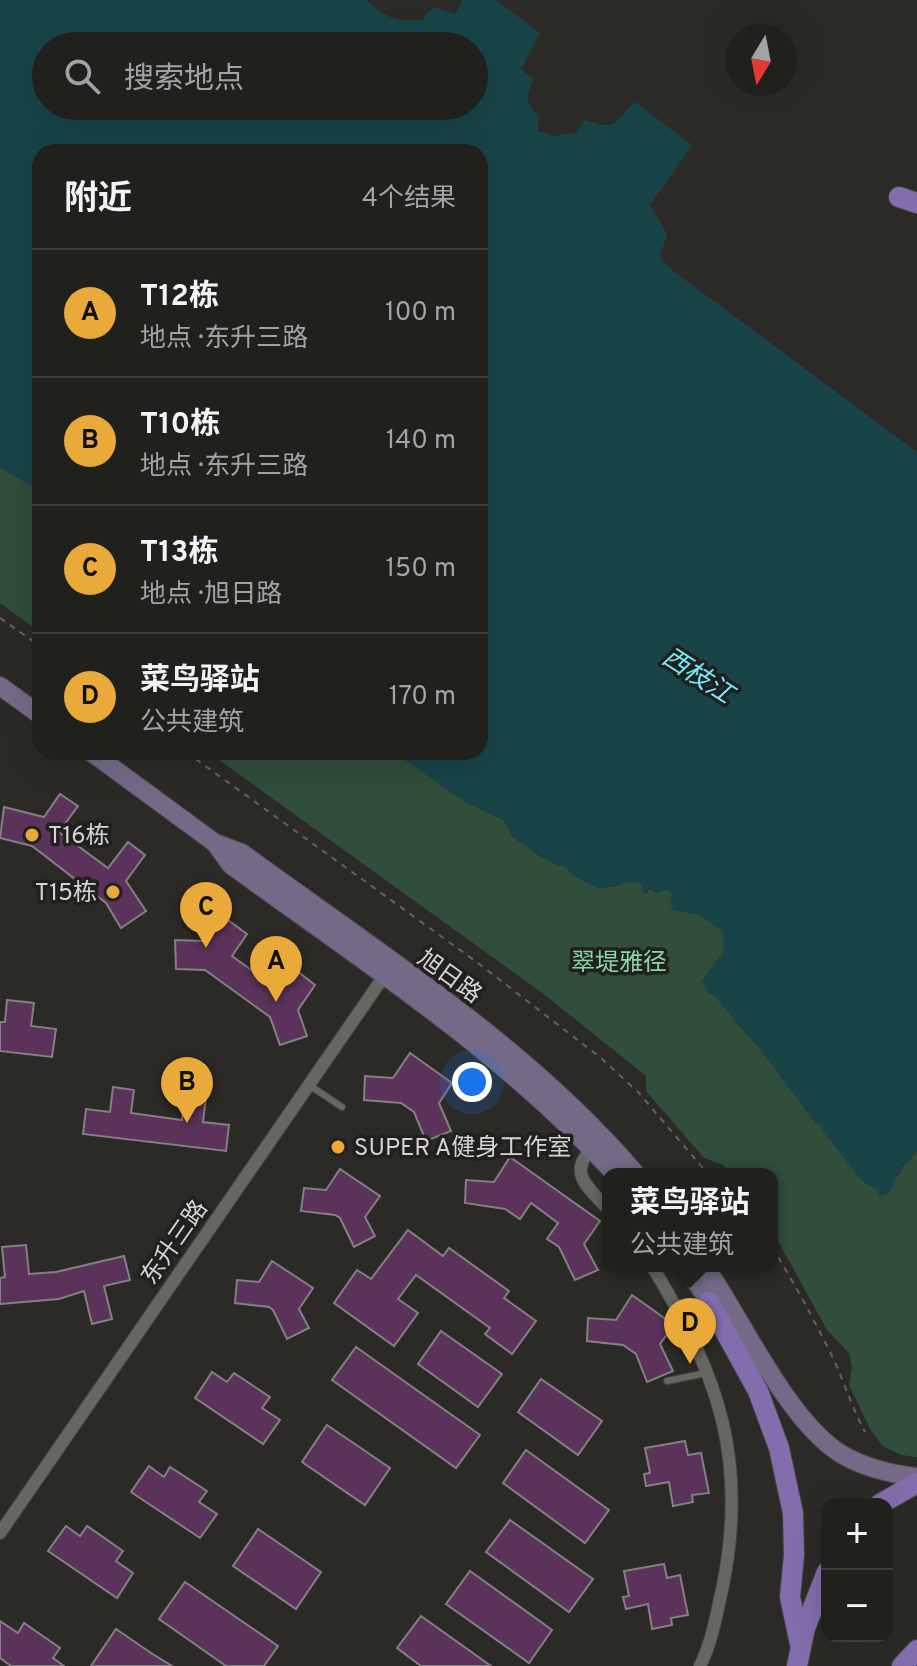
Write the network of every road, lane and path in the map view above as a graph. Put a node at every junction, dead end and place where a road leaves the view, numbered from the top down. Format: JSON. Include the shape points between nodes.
{"nodes":[{"id":1,"x":0,"y":618,"type":"edge"},
{"id":2,"x":32,"y":640,"type":"edge"},
{"id":3,"x":0,"y":686,"type":"edge"},
{"id":4,"x":32,"y":709,"type":"edge"},
{"id":5,"x":102,"y":760,"type":"edge"},
{"id":6,"x":197,"y":760,"type":"edge"},
{"id":7,"x":215,"y":843,"type":"junction"},
{"id":8,"x":384,"y":976,"type":"junction"},
{"id":9,"x":309,"y":1085,"type":"junction"},
{"id":10,"x":342,"y":1107,"type":"dead end"},
{"id":11,"x":593,"y":1149,"type":"junction"},
{"id":12,"x":610,"y":1168,"type":"edge"},
{"id":13,"x":630,"y":1168,"type":"edge"},
{"id":14,"x":703,"y":1168,"type":"edge"},
{"id":15,"x":602,"y":1203,"type":"edge"},
{"id":16,"x":778,"y":1257,"type":"edge"},
{"id":17,"x":655,"y":1272,"type":"edge"},
{"id":18,"x":692,"y":1272,"type":"edge"},
{"id":19,"x":707,"y":1272,"type":"edge"},
{"id":20,"x":719,"y":1301,"type":"junction"},
{"id":21,"x":706,"y":1373,"type":"junction"},
{"id":22,"x":667,"y":1381,"type":"dead end"},
{"id":23,"x":865,"y":1432,"type":"dead end"},
{"id":24,"x":917,"y":1480,"type":"edge"},
{"id":25,"x":889,"y":1498,"type":"edge"},
{"id":26,"x":0,"y":1533,"type":"edge"},
{"id":27,"x":821,"y":1585,"type":"edge"},
{"id":28,"x":800,"y":1644,"type":"junction"},
{"id":29,"x":917,"y":1650,"type":"edge"},
{"id":30,"x":700,"y":1666,"type":"edge"},
{"id":31,"x":781,"y":1666,"type":"edge"},
{"id":32,"x":797,"y":1666,"type":"edge"},
{"id":33,"x":902,"y":1666,"type":"edge"}],
"edges":[{"from":1,"to":2,"type":"path"},
{"from":3,"to":4,"type":"main road"},
{"from":5,"to":7,"type":"main road","name":"旭日路"},
{"from":6,"to":14,"type":"path","via":[[601,1058],[638,1092]]},
{"from":7,"to":8,"type":"main road","name":"旭日路","via":[[231,865]]},
{"from":7,"to":13,"type":"main road","name":"旭日路","via":[[242,853],[474,1023],[556,1091]]},
{"from":8,"to":9,"type":"street","name":"东升三路"},
{"from":8,"to":11,"type":"main road","name":"旭日路","via":[[494,1059]]},
{"from":9,"to":10,"type":"lane"},
{"from":9,"to":26,"type":"street","name":"东升三路"},
{"from":11,"to":12,"type":"main road","name":"旭日路"},
{"from":11,"to":15,"type":"street","via":[[583,1159],[581,1175]]},
{"from":16,"to":23,"type":"path","via":[[831,1354]]},
{"from":17,"to":21,"type":"street"},
{"from":18,"to":20,"type":"main road"},
{"from":19,"to":20,"type":"main road"},
{"from":20,"to":24,"type":"main road","via":[[821,1438],[866,1466]]},
{"from":20,"to":28,"type":"main road","via":[[783,1460],[793,1513],[790,1597]]},
{"from":21,"to":22,"type":"lane"},
{"from":21,"to":30,"type":"street","via":[[729,1444],[733,1518],[714,1626]]},
{"from":24,"to":25,"type":"main road"},
{"from":27,"to":28,"type":"main road"},
{"from":28,"to":31,"type":"main road"},
{"from":28,"to":32,"type":"main road"},
{"from":29,"to":33,"type":"main road"}]}
